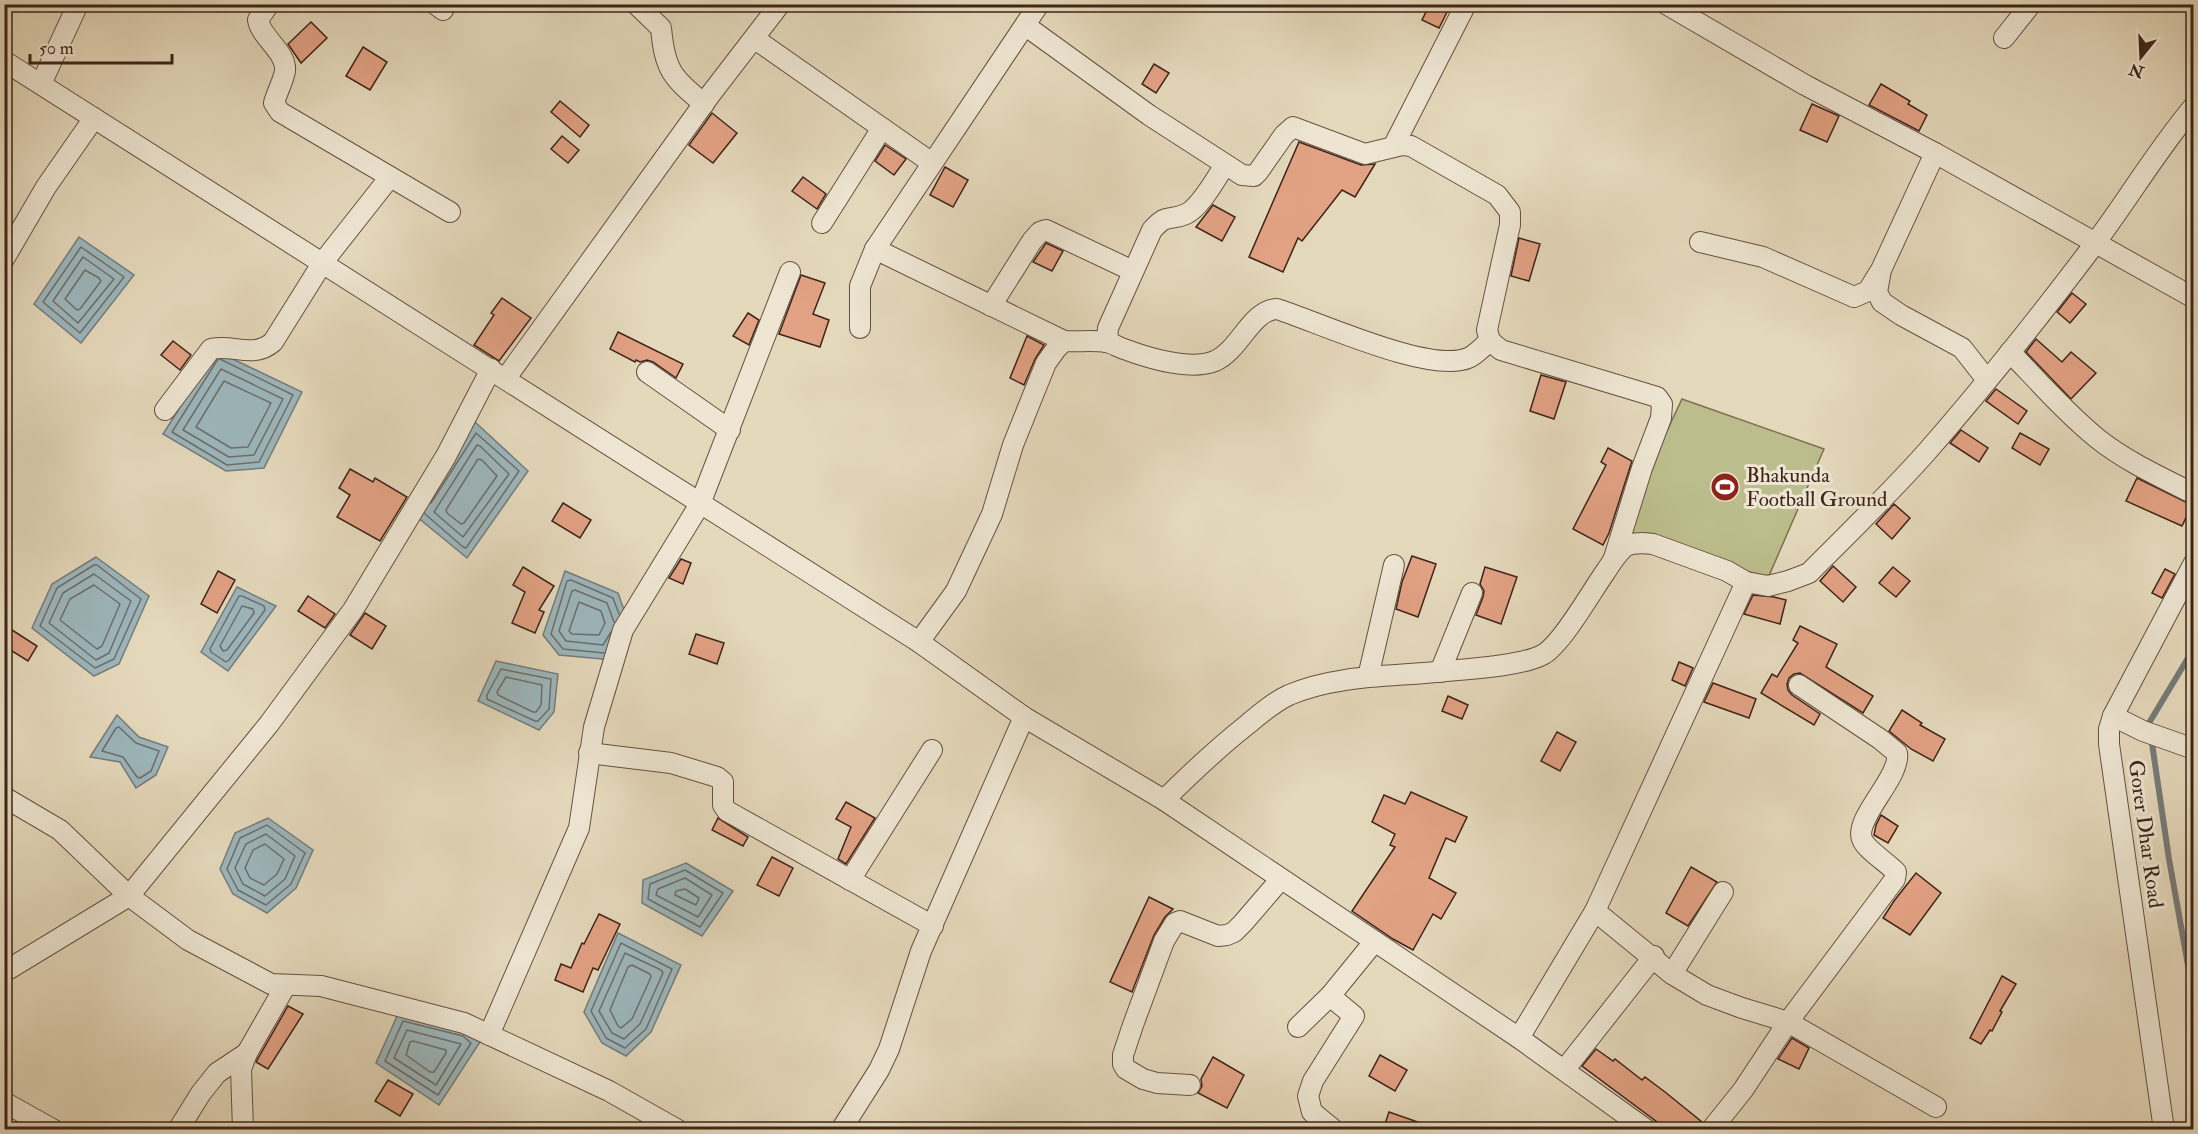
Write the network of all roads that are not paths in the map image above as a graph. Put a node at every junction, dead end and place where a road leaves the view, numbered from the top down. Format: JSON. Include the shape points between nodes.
{"nodes":[{"id":1,"x":78,"y":4,"type":"edge"},
{"id":2,"x":269,"y":4,"type":"edge"},
{"id":3,"x":636,"y":4,"type":"edge"},
{"id":4,"x":780,"y":4,"type":"edge"},
{"id":5,"x":1039,"y":4,"type":"edge"},
{"id":6,"x":1666,"y":4,"type":"edge"},
{"id":7,"x":2031,"y":4,"type":"edge"},
{"id":8,"x":1458,"y":7,"type":"edge"},
{"id":9,"x":1026,"y":26,"type":"junction"},
{"id":10,"x":755,"y":39,"type":"junction"},
{"id":11,"x":2004,"y":39,"type":"dead end"},
{"id":12,"x":4,"y":61,"type":"edge"},
{"id":13,"x":41,"y":84,"type":"junction"},
{"id":14,"x":704,"y":104,"type":"junction"},
{"id":15,"x":2193,"y":106,"type":"edge"},
{"id":16,"x":94,"y":118,"type":"junction"},
{"id":17,"x":882,"y":128,"type":"junction"},
{"id":18,"x":1393,"y":147,"type":"junction"},
{"id":19,"x":1935,"y":153,"type":"junction"},
{"id":20,"x":932,"y":163,"type":"junction"},
{"id":21,"x":1225,"y":165,"type":"junction"},
{"id":22,"x":390,"y":177,"type":"junction"},
{"id":23,"x":450,"y":212,"type":"dead end"},
{"id":24,"x":822,"y":223,"type":"dead end"},
{"id":25,"x":1700,"y":242,"type":"dead end"},
{"id":26,"x":2095,"y":243,"type":"junction"},
{"id":27,"x":875,"y":249,"type":"junction"},
{"id":28,"x":4,"y":259,"type":"edge"},
{"id":29,"x":323,"y":262,"type":"junction"},
{"id":30,"x":1881,"y":270,"type":"junction"},
{"id":31,"x":1133,"y":271,"type":"junction"},
{"id":32,"x":790,"y":272,"type":"dead end"},
{"id":33,"x":2193,"y":298,"type":"edge"},
{"id":34,"x":990,"y":306,"type":"junction"},
{"id":35,"x":860,"y":328,"type":"dead end"},
{"id":36,"x":1064,"y":341,"type":"junction"},
{"id":37,"x":1490,"y":341,"type":"junction"},
{"id":38,"x":1107,"y":342,"type":"junction"},
{"id":39,"x":2010,"y":352,"type":"junction"},
{"id":40,"x":647,"y":372,"type":"dead end"},
{"id":41,"x":498,"y":373,"type":"junction"},
{"id":42,"x":1987,"y":380,"type":"junction"},
{"id":43,"x":165,"y":410,"type":"dead end"},
{"id":44,"x":730,"y":430,"type":"junction"},
{"id":45,"x":2193,"y":494,"type":"edge"},
{"id":46,"x":700,"y":504,"type":"junction"},
{"id":47,"x":1614,"y":558,"type":"junction"},
{"id":48,"x":2193,"y":563,"type":"edge"},
{"id":49,"x":1394,"y":566,"type":"dead end"},
{"id":50,"x":1746,"y":582,"type":"junction"},
{"id":51,"x":1472,"y":593,"type":"dead end"},
{"id":52,"x":918,"y":642,"type":"junction"},
{"id":53,"x":1440,"y":672,"type":"junction"},
{"id":54,"x":1368,"y":677,"type":"junction"},
{"id":55,"x":1799,"y":685,"type":"dead end"},
{"id":56,"x":2113,"y":716,"type":"junction"},
{"id":57,"x":1024,"y":717,"type":"junction"},
{"id":58,"x":2193,"y":749,"type":"edge"},
{"id":59,"x":932,"y":750,"type":"dead end"},
{"id":60,"x":589,"y":753,"type":"junction"},
{"id":61,"x":4,"y":797,"type":"edge"},
{"id":62,"x":1164,"y":800,"type":"junction"},
{"id":63,"x":1280,"y":879,"type":"junction"},
{"id":64,"x":850,"y":880,"type":"junction"},
{"id":65,"x":1723,"y":892,"type":"dead end"},
{"id":66,"x":129,"y":896,"type":"junction"},
{"id":67,"x":1595,"y":911,"type":"junction"},
{"id":68,"x":933,"y":926,"type":"junction"},
{"id":69,"x":1374,"y":942,"type":"junction"},
{"id":70,"x":1654,"y":956,"type":"junction"},
{"id":71,"x":4,"y":972,"type":"edge"},
{"id":72,"x":1672,"y":974,"type":"junction"},
{"id":73,"x":286,"y":985,"type":"junction"},
{"id":74,"x":1329,"y":996,"type":"junction"},
{"id":75,"x":1788,"y":1022,"type":"junction"},
{"id":76,"x":1298,"y":1027,"type":"dead end"},
{"id":77,"x":489,"y":1035,"type":"junction"},
{"id":78,"x":1519,"y":1038,"type":"junction"},
{"id":79,"x":247,"y":1053,"type":"junction"},
{"id":80,"x":1565,"y":1069,"type":"junction"},
{"id":81,"x":1190,"y":1085,"type":"dead end"},
{"id":82,"x":4,"y":1102,"type":"edge"},
{"id":83,"x":1936,"y":1107,"type":"dead end"},
{"id":84,"x":54,"y":1130,"type":"edge"},
{"id":85,"x":178,"y":1130,"type":"edge"},
{"id":86,"x":243,"y":1130,"type":"edge"},
{"id":87,"x":678,"y":1130,"type":"edge"},
{"id":88,"x":841,"y":1130,"type":"edge"},
{"id":89,"x":1334,"y":1130,"type":"edge"},
{"id":90,"x":1647,"y":1130,"type":"edge"},
{"id":91,"x":1711,"y":1130,"type":"edge"},
{"id":92,"x":2164,"y":1130,"type":"edge"}],
"edges":[{"from":1,"to":13,"type":"street"},
{"from":2,"to":22,"type":"street","via":[[258,20],[259,27],[285,68],[274,104],[296,123]]},
{"from":3,"to":14,"type":"street","via":[[662,28],[668,69]]},
{"from":4,"to":10,"type":"street"},
{"from":5,"to":9,"type":"street"},
{"from":6,"to":19,"type":"street","via":[[1805,85]]},
{"from":7,"to":11,"type":"street"},
{"from":8,"to":18,"type":"street","via":[[1432,73]]},
{"from":9,"to":20,"type":"street"},
{"from":9,"to":21,"type":"street"},
{"from":10,"to":14,"type":"street"},
{"from":10,"to":17,"type":"street"},
{"from":12,"to":13,"type":"street"},
{"from":13,"to":16,"type":"street"},
{"from":14,"to":41,"type":"street"},
{"from":15,"to":26,"type":"street"},
{"from":16,"to":28,"type":"street","via":[[46,186]]},
{"from":16,"to":29,"type":"street"},
{"from":17,"to":20,"type":"street"},
{"from":17,"to":24,"type":"street"},
{"from":18,"to":21,"type":"street","via":[[1365,154],[1293,127],[1254,176],[1242,175]]},
{"from":18,"to":37,"type":"street","via":[[1411,146],[1476,182],[1497,195],[1510,212],[1487,330]]},
{"from":19,"to":26,"type":"street"},
{"from":19,"to":30,"type":"street"},
{"from":20,"to":27,"type":"street"},
{"from":21,"to":31,"type":"street","via":[[1196,207],[1163,218],[1152,230]]},
{"from":22,"to":23,"type":"street"},
{"from":22,"to":29,"type":"street"},
{"from":25,"to":30,"type":"street","via":[[1764,257],[1854,297],[1868,291]]},
{"from":26,"to":33,"type":"street"},
{"from":26,"to":39,"type":"street"},
{"from":27,"to":34,"type":"street"},
{"from":27,"to":35,"type":"street","via":[[860,286]]},
{"from":29,"to":41,"type":"street"},
{"from":29,"to":43,"type":"street","via":[[273,342],[249,351],[211,349]]},
{"from":30,"to":42,"type":"street","via":[[1877,292],[1882,302],[1962,348]]},
{"from":31,"to":34,"type":"street","via":[[1046,230],[1032,241]]},
{"from":31,"to":38,"type":"street","via":[[1108,328]]},
{"from":32,"to":44,"type":"street"},
{"from":34,"to":36,"type":"street"},
{"from":36,"to":38,"type":"street"},
{"from":36,"to":52,"type":"street","via":[[1046,363],[1013,445],[992,514],[956,591]]},
{"from":37,"to":38,"type":"street","via":[[1469,358],[1436,360],[1384,348],[1268,309],[1233,348],[1216,360],[1200,364],[1159,360]]},
{"from":37,"to":47,"type":"street","via":[[1501,350],[1657,397],[1662,404],[1661,418]]},
{"from":39,"to":42,"type":"street"},
{"from":39,"to":45,"type":"street","via":[[2099,440],[2129,461]]},
{"from":40,"to":44,"type":"street"},
{"from":41,"to":46,"type":"street"},
{"from":41,"to":66,"type":"street","via":[[353,610],[269,724]]},
{"from":42,"to":50,"type":"street","via":[[1923,456],[1809,573],[1767,586]]},
{"from":44,"to":46,"type":"street"},
{"from":46,"to":52,"type":"street"},
{"from":46,"to":60,"type":"street","via":[[623,630]]},
{"from":47,"to":50,"type":"street","via":[[1627,546],[1653,544]]},
{"from":47,"to":53,"type":"street","via":[[1562,637],[1544,654]]},
{"from":48,"to":56,"type":"street","name":"Gorer Dhar Road"},
{"from":49,"to":54,"type":"street"},
{"from":50,"to":67,"type":"street"},
{"from":51,"to":53,"type":"street"},
{"from":52,"to":57,"type":"street"},
{"from":53,"to":54,"type":"street"},
{"from":54,"to":62,"type":"street","via":[[1323,684],[1273,704],[1232,736]]},
{"from":55,"to":75,"type":"street","via":[[1897,753],[1896,767],[1862,828],[1861,837],[1896,872],[1887,891]]},
{"from":56,"to":58,"type":"street"},
{"from":56,"to":92,"type":"street","name":"Gorer Dhar Road","via":[[2109,744]]},
{"from":57,"to":62,"type":"street"},
{"from":57,"to":68,"type":"street"},
{"from":59,"to":64,"type":"street"},
{"from":60,"to":64,"type":"street","via":[[671,763],[717,777],[723,782],[723,805],[727,811]]},
{"from":60,"to":77,"type":"street","via":[[579,828]]},
{"from":61,"to":66,"type":"street","via":[[60,830]]},
{"from":62,"to":63,"type":"street"},
{"from":63,"to":69,"type":"street"},
{"from":63,"to":81,"type":"street","via":[[1234,932],[1218,936],[1180,921],[1164,941],[1133,1024],[1123,1064],[1143,1079]]},
{"from":64,"to":68,"type":"street"},
{"from":65,"to":72,"type":"street"},
{"from":66,"to":71,"type":"street"},
{"from":66,"to":73,"type":"street","via":[[188,940],[271,984]]},
{"from":67,"to":70,"type":"street"},
{"from":67,"to":78,"type":"street"},
{"from":68,"to":88,"type":"street","via":[[889,1049]]},
{"from":69,"to":74,"type":"street"},
{"from":69,"to":78,"type":"street"},
{"from":70,"to":72,"type":"street"},
{"from":70,"to":80,"type":"street"},
{"from":72,"to":75,"type":"street","via":[[1707,995]]},
{"from":73,"to":77,"type":"street","via":[[321,986],[464,1023]]},
{"from":73,"to":79,"type":"street"},
{"from":74,"to":76,"type":"street"},
{"from":74,"to":89,"type":"street","via":[[1354,1016],[1313,1081],[1308,1096],[1312,1112]]},
{"from":75,"to":83,"type":"street"},
{"from":75,"to":91,"type":"street"},
{"from":77,"to":87,"type":"street","via":[[609,1090]]},
{"from":78,"to":80,"type":"street"},
{"from":79,"to":85,"type":"street","via":[[217,1073]]},
{"from":79,"to":86,"type":"street","via":[[240,1069]]},
{"from":80,"to":90,"type":"street"},
{"from":82,"to":84,"type":"street"}]}
